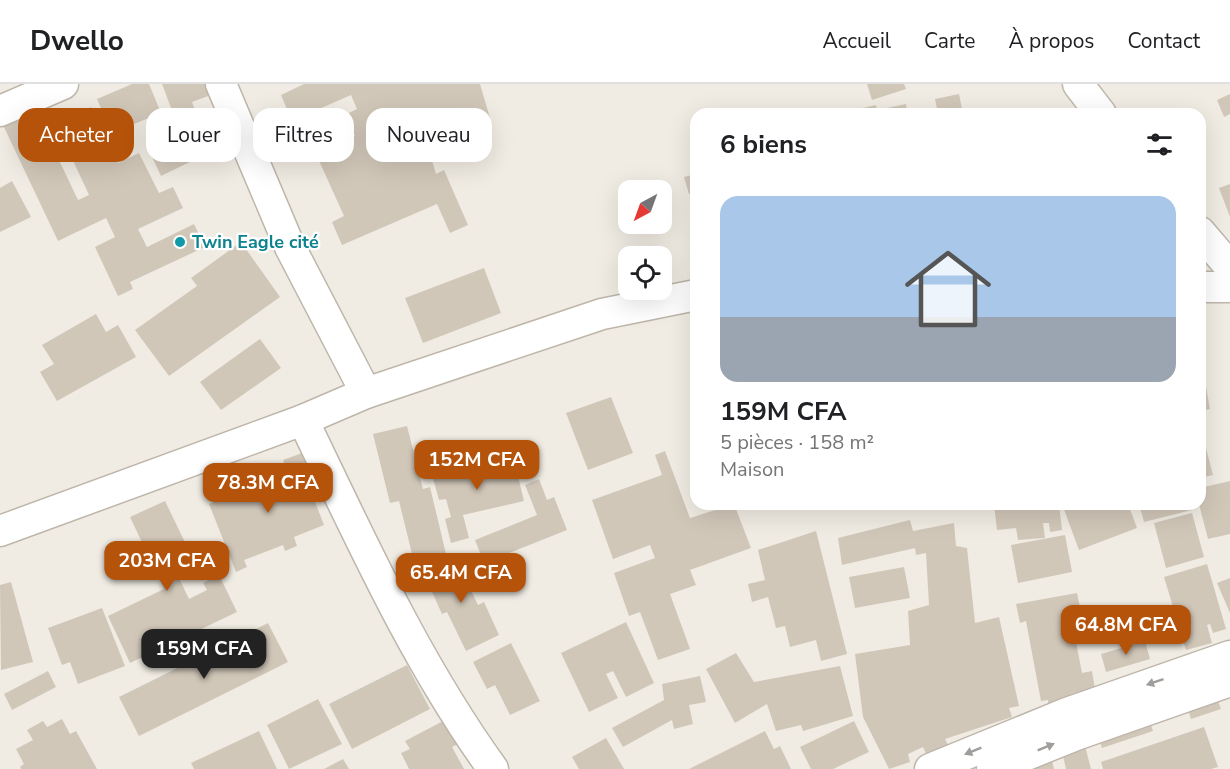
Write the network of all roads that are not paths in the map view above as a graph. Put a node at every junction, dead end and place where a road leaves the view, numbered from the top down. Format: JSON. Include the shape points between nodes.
{"nodes":[{"id":1,"x":63,"y":84,"type":"edge"},
{"id":2,"x":220,"y":84,"type":"edge"},
{"id":3,"x":1078,"y":84,"type":"edge"},
{"id":4,"x":1096,"y":108,"type":"edge"},
{"id":5,"x":0,"y":111,"type":"edge"},
{"id":6,"x":1206,"y":239,"type":"edge"},
{"id":7,"x":1230,"y":267,"type":"edge"},
{"id":8,"x":1206,"y":287,"type":"edge"},
{"id":9,"x":1230,"y":287,"type":"edge"},
{"id":10,"x":690,"y":296,"type":"edge"},
{"id":11,"x":366,"y":393,"type":"junction"},
{"id":12,"x":303,"y":420,"type":"junction"},
{"id":13,"x":0,"y":531,"type":"edge"},
{"id":14,"x":1230,"y":656,"type":"edge"},
{"id":15,"x":1230,"y":681,"type":"edge"},
{"id":16,"x":493,"y":769,"type":"edge"},
{"id":17,"x":930,"y":769,"type":"edge"},
{"id":18,"x":992,"y":769,"type":"edge"}],
"edges":[{"from":1,"to":5,"type":"street"},
{"from":2,"to":11,"type":"street","via":[[290,247]]},
{"from":3,"to":4,"type":"street"},
{"from":6,"to":7,"type":"street"},
{"from":8,"to":9,"type":"street"},
{"from":10,"to":11,"type":"street","via":[[602,314]]},
{"from":11,"to":12,"type":"street"},
{"from":12,"to":13,"type":"street"},
{"from":12,"to":16,"type":"street","via":[[403,627]]},
{"from":14,"to":17,"type":"street","one_way":true,"via":[[1067,712]]},
{"from":18,"to":15,"type":"street","one_way":true}]}
